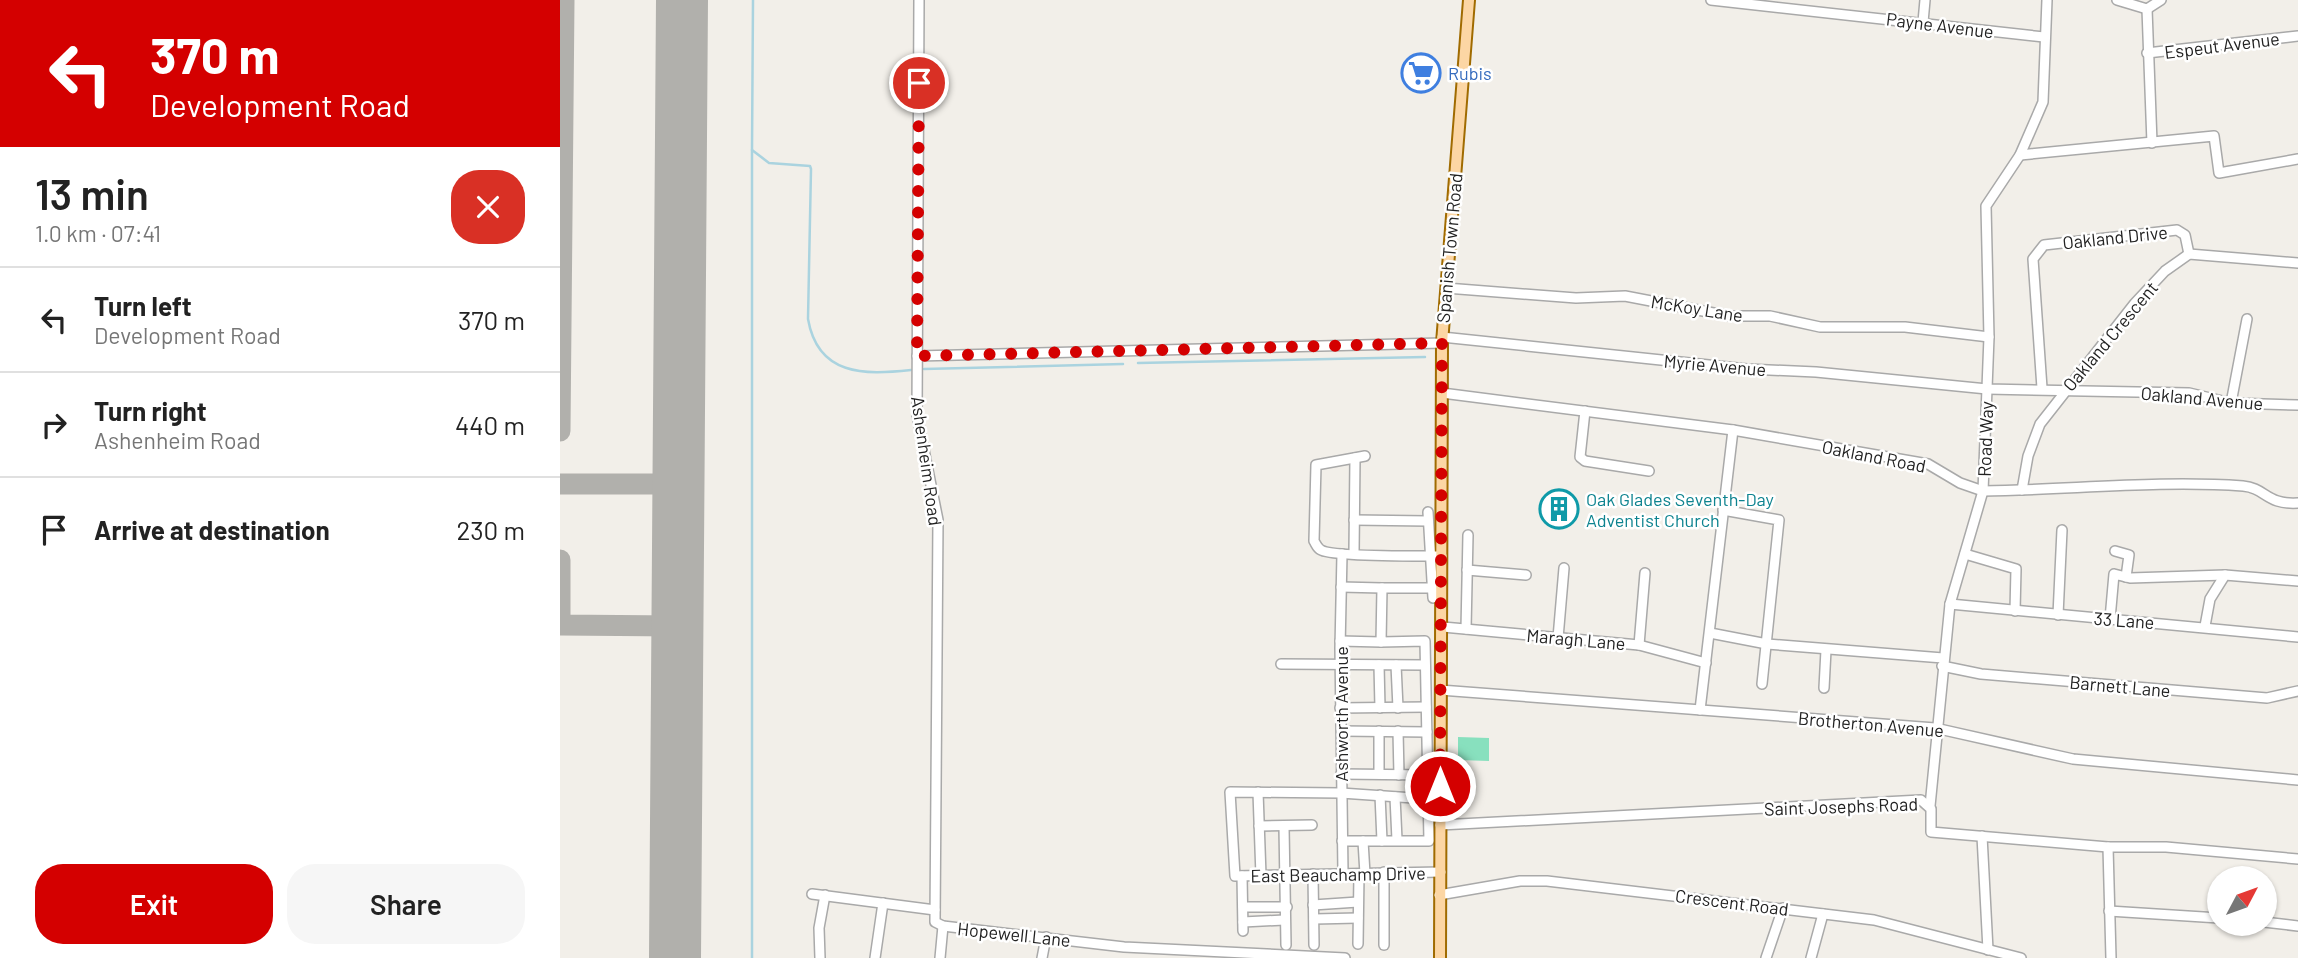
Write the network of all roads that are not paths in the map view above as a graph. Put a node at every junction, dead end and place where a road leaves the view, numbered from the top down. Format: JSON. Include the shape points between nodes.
{"nodes":[{"id":1,"x":919,"y":0,"type":"edge"},
{"id":2,"x":1469,"y":0,"type":"edge"},
{"id":3,"x":1711,"y":0,"type":"edge"},
{"id":4,"x":1925,"y":0,"type":"edge"},
{"id":5,"x":2047,"y":0,"type":"edge"},
{"id":6,"x":2117,"y":0,"type":"edge"},
{"id":7,"x":2161,"y":0,"type":"edge"},
{"id":8,"x":1747,"y":2,"type":"edge"},
{"id":9,"x":2147,"y":9,"type":"junction"},
{"id":10,"x":1923,"y":22,"type":"junction"},
{"id":11,"x":2298,"y":36,"type":"edge"},
{"id":12,"x":2044,"y":37,"type":"junction"},
{"id":13,"x":2147,"y":53,"type":"junction"},
{"id":14,"x":2152,"y":143,"type":"junction"},
{"id":15,"x":2020,"y":155,"type":"junction"},
{"id":16,"x":2298,"y":159,"type":"edge"},
{"id":17,"x":2189,"y":254,"type":"junction"},
{"id":18,"x":2298,"y":263,"type":"edge"},
{"id":19,"x":1446,"y":288,"type":"junction"},
{"id":20,"x":2247,"y":319,"type":"dead end"},
{"id":21,"x":1989,"y":337,"type":"junction"},
{"id":22,"x":1442,"y":340,"type":"junction"},
{"id":23,"x":917,"y":356,"type":"junction"},
{"id":24,"x":2042,"y":388,"type":"junction"},
{"id":25,"x":1987,"y":389,"type":"junction"},
{"id":26,"x":2064,"y":390,"type":"junction"},
{"id":27,"x":1442,"y":393,"type":"junction"},
{"id":28,"x":2231,"y":403,"type":"junction"},
{"id":29,"x":2298,"y":405,"type":"edge"},
{"id":30,"x":1585,"y":411,"type":"junction"},
{"id":31,"x":1733,"y":429,"type":"junction"},
{"id":32,"x":1649,"y":471,"type":"dead end"},
{"id":33,"x":1983,"y":491,"type":"junction"},
{"id":34,"x":2022,"y":491,"type":"junction"},
{"id":35,"x":2298,"y":503,"type":"edge"},
{"id":36,"x":1723,"y":510,"type":"junction"},
{"id":37,"x":1354,"y":520,"type":"junction"},
{"id":38,"x":2062,"y":530,"type":"dead end"},
{"id":39,"x":1468,"y":535,"type":"dead end"},
{"id":40,"x":2115,"y":551,"type":"dead end"},
{"id":41,"x":1354,"y":553,"type":"junction"},
{"id":42,"x":1342,"y":554,"type":"junction"},
{"id":43,"x":1965,"y":554,"type":"junction"},
{"id":44,"x":1436,"y":556,"type":"junction"},
{"id":45,"x":1564,"y":568,"type":"dead end"},
{"id":46,"x":1467,"y":570,"type":"junction"},
{"id":47,"x":1646,"y":573,"type":"dead end"},
{"id":48,"x":1526,"y":575,"type":"dead end"},
{"id":49,"x":2225,"y":575,"type":"junction"},
{"id":50,"x":2126,"y":577,"type":"junction"},
{"id":51,"x":2298,"y":581,"type":"edge"},
{"id":52,"x":1341,"y":587,"type":"junction"},
{"id":53,"x":1382,"y":588,"type":"junction"},
{"id":54,"x":1950,"y":604,"type":"junction"},
{"id":55,"x":2015,"y":611,"type":"junction"},
{"id":56,"x":2058,"y":615,"type":"junction"},
{"id":57,"x":2110,"y":619,"type":"junction"},
{"id":58,"x":2205,"y":626,"type":"junction"},
{"id":59,"x":1443,"y":627,"type":"junction"},
{"id":60,"x":1466,"y":629,"type":"junction"},
{"id":61,"x":1710,"y":633,"type":"junction"},
{"id":62,"x":2298,"y":637,"type":"edge"},
{"id":63,"x":1558,"y":638,"type":"junction"},
{"id":64,"x":1340,"y":641,"type":"junction"},
{"id":65,"x":1381,"y":642,"type":"junction"},
{"id":66,"x":1767,"y":644,"type":"junction"},
{"id":67,"x":1639,"y":645,"type":"junction"},
{"id":68,"x":1826,"y":650,"type":"junction"},
{"id":69,"x":1943,"y":662,"type":"junction"},
{"id":70,"x":1706,"y":663,"type":"junction"},
{"id":71,"x":1281,"y":664,"type":"dead end"},
{"id":72,"x":1340,"y":665,"type":"junction"},
{"id":73,"x":1378,"y":665,"type":"junction"},
{"id":74,"x":1396,"y":665,"type":"junction"},
{"id":75,"x":1426,"y":665,"type":"junction"},
{"id":76,"x":1762,"y":684,"type":"dead end"},
{"id":77,"x":1824,"y":688,"type":"dead end"},
{"id":78,"x":1440,"y":690,"type":"junction"},
{"id":79,"x":2298,"y":691,"type":"edge"},
{"id":80,"x":1426,"y":707,"type":"junction"},
{"id":81,"x":1340,"y":708,"type":"junction"},
{"id":82,"x":1380,"y":708,"type":"junction"},
{"id":83,"x":1398,"y":708,"type":"junction"},
{"id":84,"x":1700,"y":710,"type":"junction"},
{"id":85,"x":1935,"y":728,"type":"junction"},
{"id":86,"x":1342,"y":731,"type":"junction"},
{"id":87,"x":1380,"y":731,"type":"junction"},
{"id":88,"x":1398,"y":731,"type":"junction"},
{"id":89,"x":1427,"y":732,"type":"junction"},
{"id":90,"x":1341,"y":774,"type":"junction"},
{"id":91,"x":1379,"y":774,"type":"junction"},
{"id":92,"x":1399,"y":775,"type":"junction"},
{"id":93,"x":1428,"y":775,"type":"junction"},
{"id":94,"x":2298,"y":780,"type":"edge"},
{"id":95,"x":1258,"y":792,"type":"junction"},
{"id":96,"x":1341,"y":793,"type":"junction"},
{"id":97,"x":1380,"y":795,"type":"junction"},
{"id":98,"x":1395,"y":797,"type":"junction"},
{"id":99,"x":1428,"y":799,"type":"junction"},
{"id":100,"x":1930,"y":806,"type":"junction"},
{"id":101,"x":1312,"y":825,"type":"dead end"},
{"id":102,"x":1440,"y":825,"type":"junction"},
{"id":103,"x":1259,"y":826,"type":"junction"},
{"id":104,"x":1284,"y":827,"type":"junction"},
{"id":105,"x":1982,"y":836,"type":"junction"},
{"id":106,"x":1397,"y":840,"type":"junction"},
{"id":107,"x":1342,"y":841,"type":"junction"},
{"id":108,"x":1363,"y":841,"type":"junction"},
{"id":109,"x":1382,"y":841,"type":"junction"},
{"id":110,"x":2108,"y":847,"type":"junction"},
{"id":111,"x":2298,"y":859,"type":"edge"},
{"id":112,"x":1384,"y":872,"type":"junction"},
{"id":113,"x":1441,"y":872,"type":"junction"},
{"id":114,"x":1343,"y":873,"type":"junction"},
{"id":115,"x":1313,"y":874,"type":"junction"},
{"id":116,"x":1362,"y":874,"type":"junction"},
{"id":117,"x":1287,"y":875,"type":"junction"},
{"id":118,"x":1239,"y":876,"type":"junction"},
{"id":119,"x":1262,"y":876,"type":"junction"},
{"id":120,"x":812,"y":894,"type":"dead end"},
{"id":121,"x":825,"y":895,"type":"junction"},
{"id":122,"x":1440,"y":895,"type":"junction"},
{"id":123,"x":1358,"y":902,"type":"junction"},
{"id":124,"x":883,"y":903,"type":"junction"},
{"id":125,"x":1313,"y":905,"type":"junction"},
{"id":126,"x":1243,"y":907,"type":"junction"},
{"id":127,"x":1287,"y":907,"type":"junction"},
{"id":128,"x":1783,"y":908,"type":"junction"},
{"id":129,"x":935,"y":910,"type":"junction"},
{"id":130,"x":2109,"y":911,"type":"junction"},
{"id":131,"x":1823,"y":914,"type":"junction"},
{"id":132,"x":2207,"y":917,"type":"edge"},
{"id":133,"x":1358,"y":918,"type":"junction"},
{"id":134,"x":1314,"y":919,"type":"junction"},
{"id":135,"x":1284,"y":920,"type":"junction"},
{"id":136,"x":939,"y":924,"type":"junction"},
{"id":137,"x":2277,"y":924,"type":"edge"},
{"id":138,"x":2298,"y":926,"type":"edge"},
{"id":139,"x":1046,"y":937,"type":"junction"},
{"id":140,"x":1358,"y":944,"type":"dead end"},
{"id":141,"x":1286,"y":945,"type":"dead end"},
{"id":142,"x":1314,"y":945,"type":"dead end"},
{"id":143,"x":1384,"y":945,"type":"dead end"},
{"id":144,"x":1124,"y":947,"type":"junction"},
{"id":145,"x":1988,"y":950,"type":"junction"},
{"id":146,"x":820,"y":958,"type":"edge"},
{"id":147,"x":875,"y":958,"type":"edge"},
{"id":148,"x":940,"y":958,"type":"edge"},
{"id":149,"x":1042,"y":958,"type":"edge"},
{"id":150,"x":1123,"y":958,"type":"edge"},
{"id":151,"x":1345,"y":958,"type":"edge"},
{"id":152,"x":1440,"y":958,"type":"edge"},
{"id":153,"x":1766,"y":958,"type":"edge"},
{"id":154,"x":1811,"y":958,"type":"edge"},
{"id":155,"x":2021,"y":958,"type":"edge"},
{"id":156,"x":2111,"y":958,"type":"edge"}],
"edges":[{"from":1,"to":23,"type":"street","name":"Ashenheim Road"},
{"from":2,"to":19,"type":"main road","name":"Spanish Town Road"},
{"from":3,"to":8,"type":"street","name":"Payne Avenue"},
{"from":4,"to":10,"type":"street"},
{"from":5,"to":12,"type":"street","name":"Road Way"},
{"from":6,"to":9,"type":"street"},
{"from":7,"to":9,"type":"street"},
{"from":8,"to":10,"type":"street","name":"Payne Avenue"},
{"from":9,"to":13,"type":"street"},
{"from":10,"to":12,"type":"street","name":"Payne Avenue"},
{"from":11,"to":13,"type":"street","name":"Espeut Avenue"},
{"from":12,"to":15,"type":"street","name":"Road Way","via":[[2043,102]]},
{"from":13,"to":14,"type":"street"},
{"from":14,"to":15,"type":"street"},
{"from":14,"to":16,"type":"street","via":[[2214,136],[2219,173]]},
{"from":15,"to":21,"type":"street","name":"Road Way","via":[[1986,206]]},
{"from":17,"to":18,"type":"street"},
{"from":17,"to":24,"type":"street","name":"Oakland Drive","via":[[2185,235],[2178,230],[2044,245],[2034,259]]},
{"from":17,"to":26,"type":"street","name":"Oakland Crescent","via":[[2134,303]]},
{"from":19,"to":21,"type":"street","name":"McKoy Lane","via":[[1576,298],[1625,296],[1819,327],[1905,327]]},
{"from":19,"to":22,"type":"main road","name":"Spanish Town Road"},
{"from":20,"to":28,"type":"street"},
{"from":21,"to":25,"type":"street","name":"Road Way"},
{"from":22,"to":23,"type":"street","name":"Myrie Avenue"},
{"from":22,"to":25,"type":"street","name":"Myrie Avenue"},
{"from":22,"to":27,"type":"main road","name":"Spanish Town Road"},
{"from":23,"to":129,"type":"street","name":"Ashenheim Road","via":[[917,415],[938,520]]},
{"from":24,"to":25,"type":"street","name":"Myrie Avenue"},
{"from":24,"to":26,"type":"street","name":"Oakland Avenue"},
{"from":25,"to":33,"type":"street","name":"Road Way"},
{"from":26,"to":28,"type":"street","name":"Oakland Avenue","via":[[2189,393]]},
{"from":26,"to":34,"type":"street","name":"Oakland Crescent","via":[[2040,424]]},
{"from":27,"to":30,"type":"street","name":"Oakland Road"},
{"from":27,"to":44,"type":"main road","name":"Spanish Town Road"},
{"from":28,"to":29,"type":"street","name":"Oakland Avenue"},
{"from":30,"to":31,"type":"street","name":"Oakland Road"},
{"from":30,"to":32,"type":"street","via":[[1580,457],[1584,461]]},
{"from":31,"to":33,"type":"street","name":"Oakland Road","via":[[1928,464]]},
{"from":31,"to":36,"type":"street"},
{"from":33,"to":34,"type":"street","name":"Oakland Road"},
{"from":33,"to":43,"type":"street","name":"Road Way"},
{"from":34,"to":35,"type":"street","name":"Oakland Road","via":[[2134,484],[2246,486],[2275,502]]},
{"from":36,"to":61,"type":"street"},
{"from":36,"to":66,"type":"street","via":[[1779,520]]},
{"from":37,"to":41,"type":"street"},
{"from":37,"to":42,"type":"street","via":[[1360,457],[1320,462],[1316,468],[1314,541],[1321,551]]},
{"from":37,"to":44,"type":"street","via":[[1428,516]]},
{"from":38,"to":56,"type":"street"},
{"from":39,"to":46,"type":"street"},
{"from":40,"to":50,"type":"street","via":[[2129,555]]},
{"from":41,"to":42,"type":"street"},
{"from":41,"to":44,"type":"street"},
{"from":42,"to":52,"type":"street","name":"Ashworth Avenue"},
{"from":43,"to":54,"type":"street","name":"Road Way"},
{"from":43,"to":55,"type":"street","via":[[2016,569]]},
{"from":44,"to":53,"type":"street","via":[[1432,593]]},
{"from":44,"to":59,"type":"main road","name":"Spanish Town Road"},
{"from":45,"to":63,"type":"street"},
{"from":46,"to":48,"type":"street"},
{"from":46,"to":60,"type":"street"},
{"from":47,"to":67,"type":"street"},
{"from":49,"to":50,"type":"street"},
{"from":49,"to":51,"type":"street"},
{"from":49,"to":58,"type":"street","via":[[2210,599]]},
{"from":50,"to":57,"type":"street","via":[[2114,574]]},
{"from":52,"to":53,"type":"street"},
{"from":52,"to":64,"type":"street","name":"Ashworth Avenue"},
{"from":53,"to":65,"type":"street"},
{"from":54,"to":55,"type":"street","name":"33 Lane"},
{"from":54,"to":69,"type":"street","name":"Road Way"},
{"from":55,"to":56,"type":"street","name":"33 Lane"},
{"from":56,"to":57,"type":"street","name":"33 Lane"},
{"from":57,"to":58,"type":"street","name":"33 Lane"},
{"from":58,"to":62,"type":"street","name":"33 Lane"},
{"from":59,"to":60,"type":"street","name":"Maragh Lane"},
{"from":59,"to":78,"type":"main road","name":"Spanish Town Road"},
{"from":60,"to":63,"type":"street","name":"Maragh Lane"},
{"from":61,"to":66,"type":"street","name":"Barnett Lane"},
{"from":61,"to":70,"type":"street"},
{"from":63,"to":67,"type":"street","name":"Maragh Lane"},
{"from":64,"to":65,"type":"street"},
{"from":64,"to":72,"type":"street","name":"Ashworth Avenue"},
{"from":65,"to":75,"type":"street","via":[[1425,641]]},
{"from":66,"to":68,"type":"street","name":"Barnett Lane"},
{"from":66,"to":76,"type":"street"},
{"from":67,"to":70,"type":"street","name":"Maragh Lane"},
{"from":68,"to":69,"type":"street","name":"Barnett Lane"},
{"from":68,"to":77,"type":"street"},
{"from":69,"to":79,"type":"street","name":"Barnett Lane","via":[[1981,674],[2267,698]]},
{"from":69,"to":85,"type":"street","name":"Road Way"},
{"from":70,"to":84,"type":"street"},
{"from":71,"to":72,"type":"street"},
{"from":72,"to":73,"type":"street"},
{"from":72,"to":81,"type":"street","name":"Ashworth Avenue"},
{"from":73,"to":74,"type":"street"},
{"from":73,"to":82,"type":"street"},
{"from":74,"to":75,"type":"street"},
{"from":74,"to":83,"type":"street"},
{"from":75,"to":80,"type":"street"},
{"from":78,"to":84,"type":"street","name":"Brotherton Avenue"},
{"from":78,"to":102,"type":"main road","name":"Spanish Town Road"},
{"from":80,"to":83,"type":"street"},
{"from":80,"to":89,"type":"street"},
{"from":81,"to":82,"type":"street"},
{"from":81,"to":86,"type":"street","name":"Ashworth Avenue"},
{"from":82,"to":83,"type":"street"},
{"from":84,"to":85,"type":"street","name":"Brotherton Avenue"},
{"from":85,"to":94,"type":"street","name":"Brotherton Avenue","via":[[2073,759]]},
{"from":85,"to":100,"type":"street","name":"Road Way"},
{"from":86,"to":87,"type":"street"},
{"from":86,"to":90,"type":"street","name":"Ashworth Avenue"},
{"from":87,"to":88,"type":"street"},
{"from":87,"to":91,"type":"street"},
{"from":88,"to":89,"type":"street"},
{"from":88,"to":92,"type":"street"},
{"from":89,"to":93,"type":"street"},
{"from":90,"to":91,"type":"street"},
{"from":90,"to":96,"type":"street","name":"Ashworth Avenue"},
{"from":91,"to":92,"type":"street"},
{"from":92,"to":93,"type":"street"},
{"from":93,"to":99,"type":"street"},
{"from":95,"to":96,"type":"street"},
{"from":95,"to":103,"type":"street"},
{"from":95,"to":118,"type":"street","via":[[1230,792]]},
{"from":96,"to":97,"type":"street"},
{"from":96,"to":107,"type":"street","name":"Ashworth Avenue"},
{"from":97,"to":98,"type":"street"},
{"from":97,"to":109,"type":"street"},
{"from":98,"to":99,"type":"street"},
{"from":98,"to":106,"type":"street"},
{"from":99,"to":106,"type":"street","via":[[1429,841]]},
{"from":100,"to":102,"type":"street","name":"Saint Josephs Road","via":[[1921,800]]},
{"from":100,"to":105,"type":"street","name":"Saint Josephs Road","via":[[1931,832]]},
{"from":101,"to":104,"type":"street"},
{"from":102,"to":113,"type":"main road","name":"Spanish Town Road"},
{"from":103,"to":104,"type":"street"},
{"from":103,"to":119,"type":"street"},
{"from":104,"to":117,"type":"street"},
{"from":105,"to":110,"type":"street","name":"Saint Josephs Road"},
{"from":105,"to":145,"type":"street"},
{"from":106,"to":109,"type":"street"},
{"from":107,"to":108,"type":"street"},
{"from":107,"to":114,"type":"street","name":"Ashworth Avenue"},
{"from":108,"to":109,"type":"street"},
{"from":108,"to":116,"type":"street"},
{"from":110,"to":111,"type":"street","name":"Saint Josephs Road","via":[[2166,847]]},
{"from":110,"to":130,"type":"street"},
{"from":112,"to":113,"type":"street","name":"East Beauchamp Drive"},
{"from":112,"to":116,"type":"street","name":"East Beauchamp Drive"},
{"from":112,"to":143,"type":"street"},
{"from":113,"to":122,"type":"main road","name":"Spanish Town Road"},
{"from":114,"to":115,"type":"street","name":"East Beauchamp Drive"},
{"from":114,"to":116,"type":"street","name":"East Beauchamp Drive"},
{"from":115,"to":117,"type":"street","name":"East Beauchamp Drive"},
{"from":115,"to":125,"type":"street"},
{"from":116,"to":123,"type":"street"},
{"from":117,"to":119,"type":"street","name":"East Beauchamp Drive"},
{"from":117,"to":127,"type":"street"},
{"from":118,"to":119,"type":"street","name":"East Beauchamp Drive"},
{"from":118,"to":126,"type":"street"},
{"from":120,"to":121,"type":"street","name":"Hopewell Lane"},
{"from":121,"to":124,"type":"street","name":"Hopewell Lane"},
{"from":121,"to":146,"type":"street"},
{"from":122,"to":128,"type":"street","name":"Crescent Road","via":[[1520,881],[1547,881]]},
{"from":122,"to":152,"type":"main road","name":"Spanish Town Road"},
{"from":123,"to":125,"type":"street"},
{"from":123,"to":133,"type":"street"},
{"from":124,"to":129,"type":"street","name":"Hopewell Lane"},
{"from":124,"to":147,"type":"street"},
{"from":125,"to":134,"type":"street"},
{"from":126,"to":127,"type":"street"},
{"from":126,"to":135,"type":"street","via":[[1243,926]]},
{"from":127,"to":135,"type":"street"},
{"from":128,"to":131,"type":"street","name":"Crescent Road"},
{"from":128,"to":153,"type":"street"},
{"from":129,"to":136,"type":"street","name":"Ashenheim Road"},
{"from":130,"to":132,"type":"street"},
{"from":130,"to":156,"type":"street"},
{"from":131,"to":145,"type":"street","name":"Crescent Road","via":[[1874,920]]},
{"from":131,"to":154,"type":"street"},
{"from":133,"to":134,"type":"street"},
{"from":133,"to":140,"type":"street"},
{"from":134,"to":142,"type":"street"},
{"from":135,"to":141,"type":"street"},
{"from":136,"to":139,"type":"street","name":"Hopewell Lane"},
{"from":136,"to":148,"type":"street","name":"Ashenheim Road"},
{"from":137,"to":138,"type":"street"},
{"from":139,"to":144,"type":"street","name":"Hopewell Lane"},
{"from":139,"to":149,"type":"street"},
{"from":144,"to":150,"type":"street"},
{"from":144,"to":151,"type":"street","name":"Hopewell Lane"},
{"from":145,"to":155,"type":"street","name":"Crescent Road"}]}
